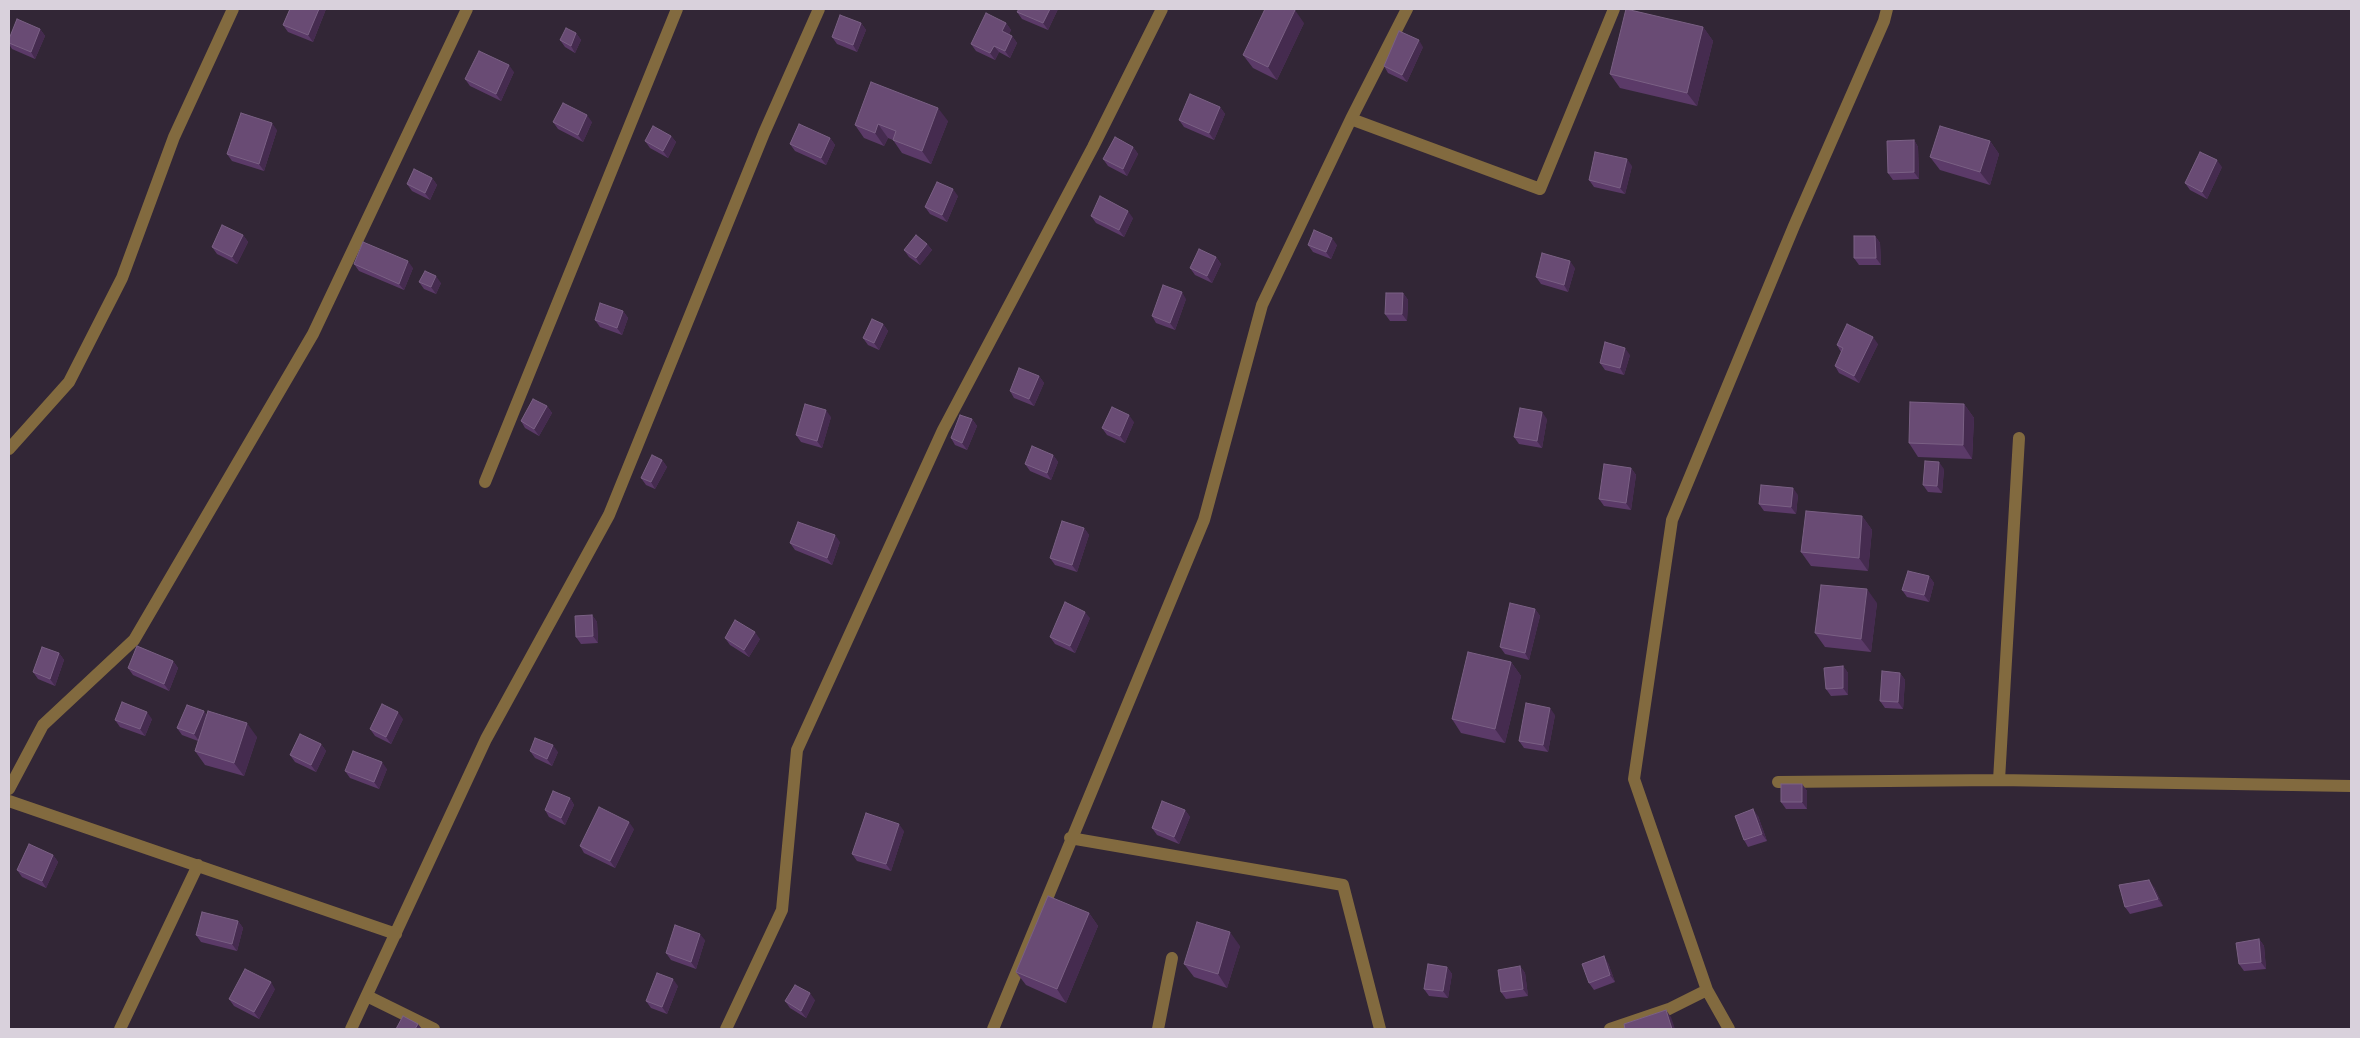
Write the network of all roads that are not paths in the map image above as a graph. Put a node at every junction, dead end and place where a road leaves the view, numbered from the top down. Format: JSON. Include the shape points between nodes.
{"nodes":[{"id":1,"x":233,"y":9,"type":"edge"},
{"id":2,"x":467,"y":9,"type":"edge"},
{"id":3,"x":677,"y":9,"type":"edge"},
{"id":4,"x":819,"y":9,"type":"edge"},
{"id":5,"x":1162,"y":9,"type":"edge"},
{"id":6,"x":1407,"y":9,"type":"edge"},
{"id":7,"x":1614,"y":9,"type":"edge"},
{"id":8,"x":1886,"y":9,"type":"edge"},
{"id":9,"x":1351,"y":119,"type":"junction"},
{"id":10,"x":2019,"y":438,"type":"dead end"},
{"id":11,"x":9,"y":449,"type":"edge"},
{"id":12,"x":485,"y":482,"type":"dead end"},
{"id":13,"x":1999,"y":780,"type":"junction"},
{"id":14,"x":1778,"y":782,"type":"dead end"},
{"id":15,"x":2351,"y":786,"type":"edge"},
{"id":16,"x":9,"y":789,"type":"edge"},
{"id":17,"x":9,"y":801,"type":"edge"},
{"id":18,"x":1070,"y":838,"type":"junction"},
{"id":19,"x":198,"y":865,"type":"junction"},
{"id":20,"x":396,"y":934,"type":"junction"},
{"id":21,"x":1172,"y":958,"type":"dead end"},
{"id":22,"x":1707,"y":990,"type":"junction"},
{"id":23,"x":367,"y":996,"type":"junction"},
{"id":24,"x":120,"y":1029,"type":"edge"},
{"id":25,"x":351,"y":1029,"type":"edge"},
{"id":26,"x":434,"y":1029,"type":"edge"},
{"id":27,"x":726,"y":1029,"type":"edge"},
{"id":28,"x":993,"y":1029,"type":"edge"},
{"id":29,"x":1158,"y":1029,"type":"edge"},
{"id":30,"x":1380,"y":1029,"type":"edge"},
{"id":31,"x":1610,"y":1029,"type":"edge"},
{"id":32,"x":1729,"y":1029,"type":"edge"}],
"edges":[{"from":1,"to":11,"type":"street","via":[[174,137],[118,287],[69,382]]},
{"from":2,"to":16,"type":"street","via":[[313,334],[164,589],[134,640],[43,725]]},
{"from":3,"to":12,"type":"street"},
{"from":4,"to":20,"type":"street","via":[[764,133],[609,515],[486,739]]},
{"from":5,"to":27,"type":"street","via":[[943,430],[797,750],[782,910]]},
{"from":6,"to":9,"type":"street"},
{"from":7,"to":9,"type":"street","via":[[1540,189]]},
{"from":8,"to":22,"type":"street","via":[[1884,21],[1794,226],[1672,520],[1634,779]]},
{"from":9,"to":18,"type":"street","via":[[1262,305],[1204,520]]},
{"from":10,"to":13,"type":"street"},
{"from":13,"to":14,"type":"street"},
{"from":13,"to":15,"type":"street"},
{"from":17,"to":19,"type":"street"},
{"from":18,"to":28,"type":"street"},
{"from":18,"to":30,"type":"street","via":[[1343,885]]},
{"from":19,"to":20,"type":"street"},
{"from":19,"to":24,"type":"street"},
{"from":20,"to":23,"type":"street"},
{"from":21,"to":29,"type":"street"},
{"from":22,"to":31,"type":"street","via":[[1669,1009]]},
{"from":22,"to":32,"type":"street"},
{"from":23,"to":25,"type":"street"},
{"from":23,"to":26,"type":"street"}]}
